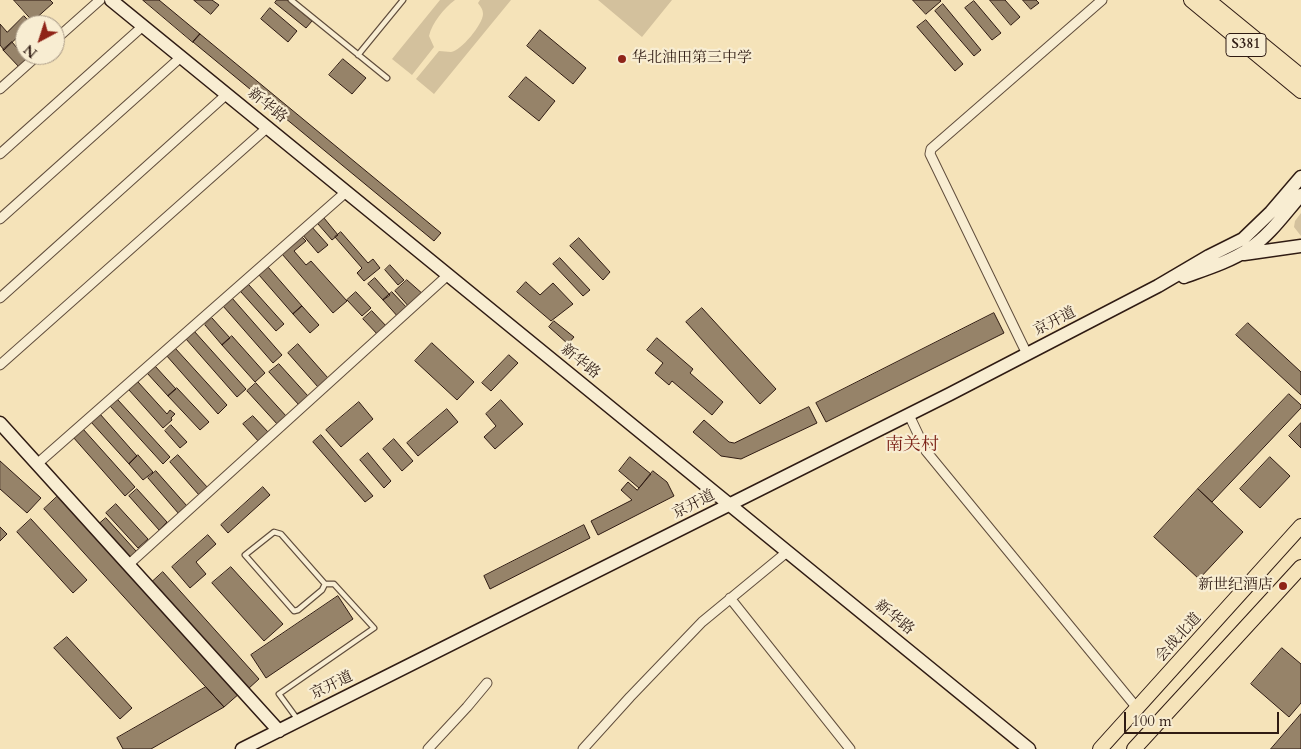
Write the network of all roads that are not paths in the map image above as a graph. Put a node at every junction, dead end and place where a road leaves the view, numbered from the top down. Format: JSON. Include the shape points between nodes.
{"nodes":[{"id":1,"x":100,"y":0,"type":"edge"},
{"id":2,"x":112,"y":0,"type":"edge"},
{"id":3,"x":292,"y":0,"type":"edge"},
{"id":4,"x":404,"y":0,"type":"edge"},
{"id":5,"x":1102,"y":0,"type":"edge"},
{"id":6,"x":1190,"y":0,"type":"edge"},
{"id":7,"x":1217,"y":2,"type":"edge"},
{"id":8,"x":143,"y":26,"type":"junction"},
{"id":9,"x":65,"y":31,"type":"edge"},
{"id":10,"x":358,"y":55,"type":"junction"},
{"id":11,"x":181,"y":57,"type":"junction"},
{"id":12,"x":27,"y":65,"type":"edge"},
{"id":13,"x":1300,"y":75,"type":"edge"},
{"id":14,"x":387,"y":78,"type":"dead end"},
{"id":15,"x":0,"y":89,"type":"edge"},
{"id":16,"x":1301,"y":91,"type":"edge"},
{"id":17,"x":227,"y":94,"type":"junction"},
{"id":18,"x":268,"y":127,"type":"junction"},
{"id":19,"x":0,"y":154,"type":"edge"},
{"id":20,"x":1301,"y":177,"type":"edge"},
{"id":21,"x":346,"y":192,"type":"junction"},
{"id":22,"x":1301,"y":195,"type":"edge"},
{"id":23,"x":0,"y":219,"type":"edge"},
{"id":24,"x":1301,"y":246,"type":"edge"},
{"id":25,"x":1239,"y":254,"type":"junction"},
{"id":26,"x":448,"y":275,"type":"junction"},
{"id":27,"x":1158,"y":286,"type":"junction"},
{"id":28,"x":0,"y":298,"type":"edge"},
{"id":29,"x":1027,"y":354,"type":"junction"},
{"id":30,"x":0,"y":365,"type":"edge"},
{"id":31,"x":909,"y":415,"type":"junction"},
{"id":32,"x":0,"y":423,"type":"edge"},
{"id":33,"x":37,"y":464,"type":"junction"},
{"id":34,"x":730,"y":505,"type":"junction"},
{"id":35,"x":1301,"y":526,"type":"edge"},
{"id":36,"x":787,"y":552,"type":"junction"},
{"id":37,"x":128,"y":565,"type":"junction"},
{"id":38,"x":1301,"y":567,"type":"edge"},
{"id":39,"x":325,"y":584,"type":"junction"},
{"id":40,"x":730,"y":598,"type":"junction"},
{"id":41,"x":487,"y":683,"type":"dead end"},
{"id":42,"x":1137,"y":708,"type":"junction"},
{"id":43,"x":299,"y":720,"type":"junction"},
{"id":44,"x":279,"y":731,"type":"junction"},
{"id":45,"x":242,"y":749,"type":"edge"},
{"id":46,"x":428,"y":749,"type":"edge"},
{"id":47,"x":583,"y":749,"type":"edge"},
{"id":48,"x":850,"y":749,"type":"edge"},
{"id":49,"x":1029,"y":749,"type":"edge"},
{"id":50,"x":1100,"y":749,"type":"edge"},
{"id":51,"x":1134,"y":749,"type":"edge"}],
"edges":[{"from":1,"to":9,"type":"street"},
{"from":2,"to":8,"type":"main road","name":"新华路"},
{"from":3,"to":10,"type":"lane"},
{"from":4,"to":10,"type":"lane"},
{"from":5,"to":29,"type":"street","via":[[931,149],[930,154]]},
{"from":6,"to":16,"type":"main road","number":"S381"},
{"from":7,"to":13,"type":"main road","number":"S381"},
{"from":8,"to":11,"type":"main road","name":"新华路"},
{"from":8,"to":19,"type":"street"},
{"from":10,"to":14,"type":"lane"},
{"from":11,"to":17,"type":"main road","name":"新华路"},
{"from":11,"to":23,"type":"street"},
{"from":12,"to":15,"type":"street"},
{"from":17,"to":18,"type":"main road","name":"新华路"},
{"from":17,"to":28,"type":"street"},
{"from":18,"to":21,"type":"main road","name":"新华路"},
{"from":18,"to":30,"type":"street"},
{"from":20,"to":27,"type":"main road","via":[[1243,239]]},
{"from":21,"to":26,"type":"main road","name":"新华路"},
{"from":21,"to":33,"type":"street"},
{"from":22,"to":25,"type":"main road","via":[[1264,236]]},
{"from":24,"to":25,"type":"main road"},
{"from":25,"to":27,"type":"main road"},
{"from":26,"to":34,"type":"main road","name":"新华路"},
{"from":26,"to":37,"type":"street"},
{"from":27,"to":29,"type":"main road","name":"京开道"},
{"from":29,"to":31,"type":"main road","name":"京开道"},
{"from":31,"to":34,"type":"main road","name":"京开道"},
{"from":31,"to":42,"type":"street","via":[[926,452]]},
{"from":32,"to":33,"type":"main road"},
{"from":33,"to":37,"type":"main road"},
{"from":34,"to":36,"type":"main road","name":"新华路"},
{"from":34,"to":43,"type":"main road","name":"京开道"},
{"from":35,"to":42,"type":"main road","name":"会战北道"},
{"from":36,"to":40,"type":"street"},
{"from":36,"to":49,"type":"main road","name":"新华路"},
{"from":37,"to":44,"type":"main road"},
{"from":38,"to":51,"type":"main road"},
{"from":39,"to":39,"type":"lane","via":[[281,534],[274,532],[245,555],[294,610],[322,590]]},
{"from":39,"to":43,"type":"lane","via":[[334,584],[374,628],[279,694]]},
{"from":40,"to":47,"type":"street","via":[[702,622]]},
{"from":40,"to":48,"type":"street"},
{"from":41,"to":46,"type":"street"},
{"from":42,"to":50,"type":"main road","name":"会战北道"},
{"from":43,"to":44,"type":"main road","name":"京开道"},
{"from":44,"to":45,"type":"main road","name":"京开道"}]}
